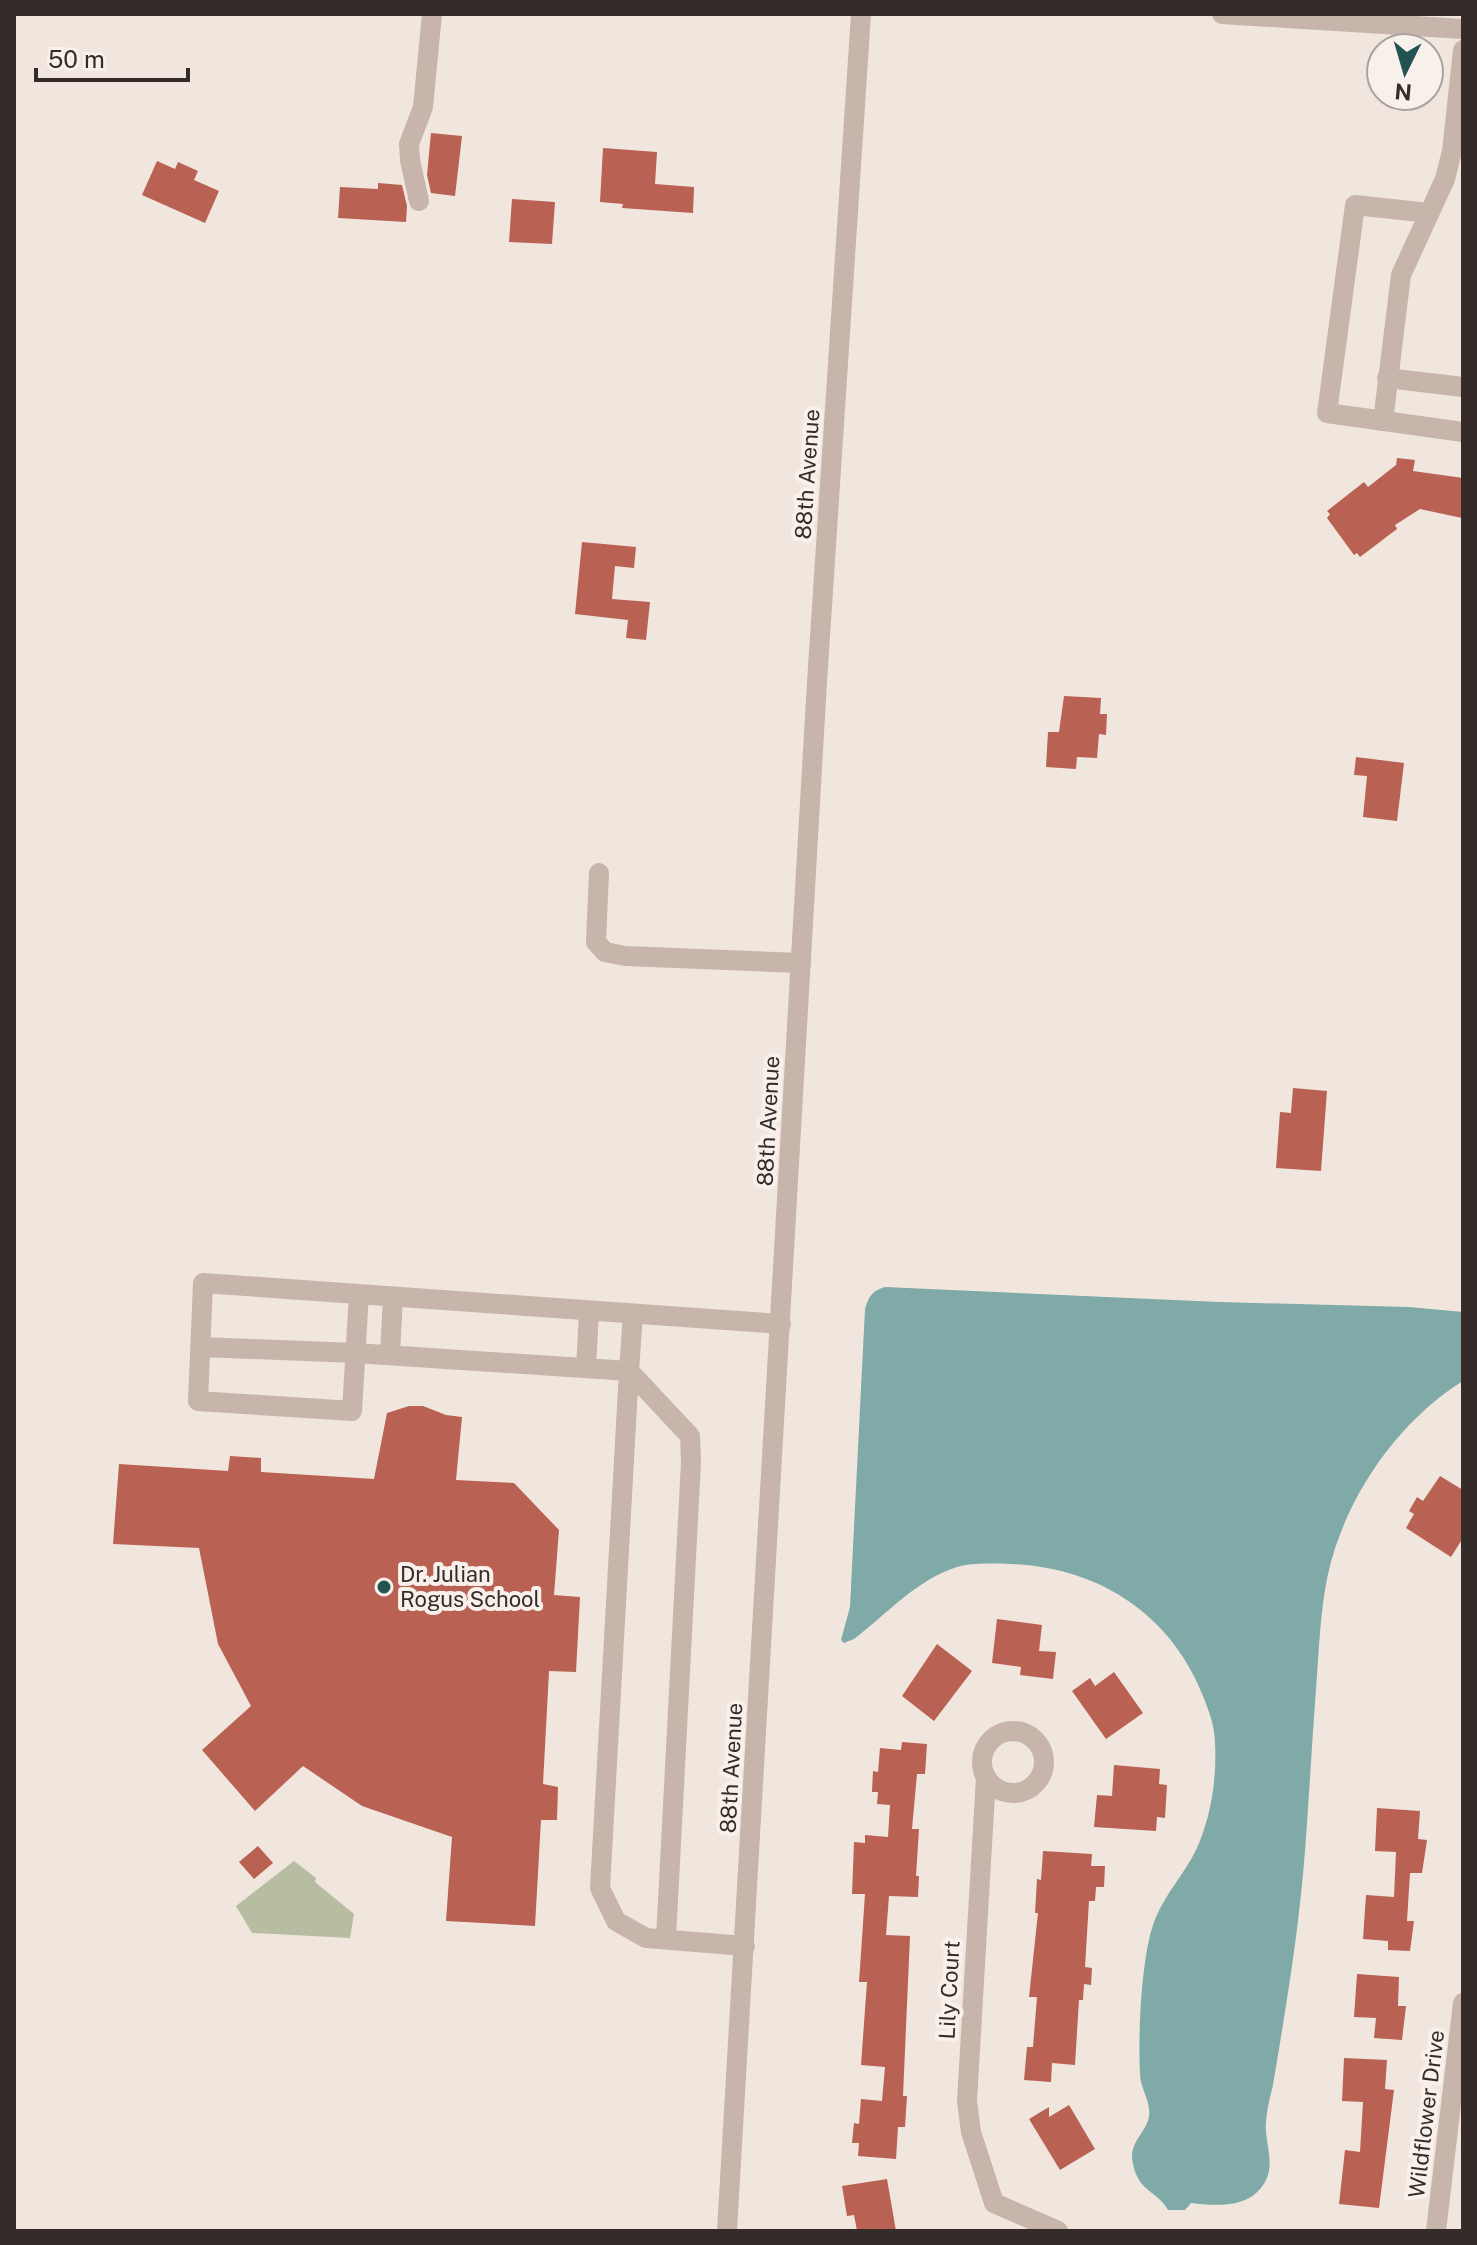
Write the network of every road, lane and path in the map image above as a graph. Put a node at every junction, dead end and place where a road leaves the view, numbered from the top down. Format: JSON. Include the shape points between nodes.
{"nodes":[{"id":1,"x":432,"y":14,"type":"edge"},
{"id":2,"x":861,"y":14,"type":"edge"},
{"id":3,"x":1222,"y":14,"type":"edge"},
{"id":4,"x":1463,"y":29,"type":"edge"},
{"id":5,"x":1463,"y":50,"type":"edge"},
{"id":6,"x":419,"y":201,"type":"dead end"},
{"id":7,"x":1429,"y":213,"type":"junction"},
{"id":8,"x":1387,"y":378,"type":"junction"},
{"id":9,"x":1463,"y":387,"type":"edge"},
{"id":10,"x":1383,"y":421,"type":"junction"},
{"id":11,"x":1463,"y":432,"type":"edge"},
{"id":12,"x":599,"y":873,"type":"dead end"},
{"id":13,"x":801,"y":963,"type":"junction"},
{"id":14,"x":359,"y":1294,"type":"junction"},
{"id":15,"x":393,"y":1297,"type":"junction"},
{"id":16,"x":589,"y":1311,"type":"junction"},
{"id":17,"x":633,"y":1314,"type":"junction"},
{"id":18,"x":781,"y":1324,"type":"junction"},
{"id":19,"x":201,"y":1347,"type":"junction"},
{"id":20,"x":355,"y":1353,"type":"junction"},
{"id":21,"x":390,"y":1355,"type":"junction"},
{"id":22,"x":586,"y":1368,"type":"junction"},
{"id":23,"x":629,"y":1371,"type":"junction"},
{"id":24,"x":986,"y":1777,"type":"dead end"},
{"id":25,"x":666,"y":1939,"type":"junction"},
{"id":26,"x":745,"y":1946,"type":"junction"},
{"id":27,"x":1463,"y":2003,"type":"edge"},
{"id":28,"x":727,"y":2231,"type":"edge"},
{"id":29,"x":1058,"y":2231,"type":"edge"},
{"id":30,"x":1436,"y":2231,"type":"edge"}],
"edges":[{"from":1,"to":6,"type":"street","via":[[423,107],[409,144]]},
{"from":2,"to":13,"type":"street","name":"88th Avenue"},
{"from":3,"to":4,"type":"street"},
{"from":5,"to":7,"type":"street","via":[[1452,151]]},
{"from":7,"to":8,"type":"street","via":[[1401,275]]},
{"from":7,"to":10,"type":"street","via":[[1355,205],[1327,413]]},
{"from":8,"to":9,"type":"street"},
{"from":8,"to":10,"type":"street"},
{"from":10,"to":11,"type":"street"},
{"from":12,"to":13,"type":"street","via":[[596,942],[605,952]]},
{"from":13,"to":18,"type":"street","name":"88th Avenue"},
{"from":14,"to":15,"type":"street"},
{"from":14,"to":19,"type":"street","via":[[203,1283]]},
{"from":14,"to":20,"type":"street"},
{"from":15,"to":16,"type":"street"},
{"from":15,"to":21,"type":"street"},
{"from":16,"to":17,"type":"street"},
{"from":16,"to":22,"type":"street"},
{"from":17,"to":18,"type":"street"},
{"from":17,"to":23,"type":"street"},
{"from":18,"to":26,"type":"street","name":"88th Avenue"},
{"from":19,"to":20,"type":"street"},
{"from":19,"to":20,"type":"street","via":[[198,1401],[352,1411]]},
{"from":20,"to":21,"type":"street"},
{"from":21,"to":22,"type":"street"},
{"from":22,"to":23,"type":"street"},
{"from":23,"to":25,"type":"street","via":[[690,1436]]},
{"from":23,"to":25,"type":"street","via":[[600,1888],[616,1921],[646,1938]]},
{"from":24,"to":29,"type":"street","name":"Lily Court","via":[[967,2101],[971,2132],[994,2203]]},
{"from":25,"to":26,"type":"street"},
{"from":26,"to":28,"type":"street","name":"88th Avenue"},
{"from":27,"to":30,"type":"street","name":"Wildflower Drive"}]}
